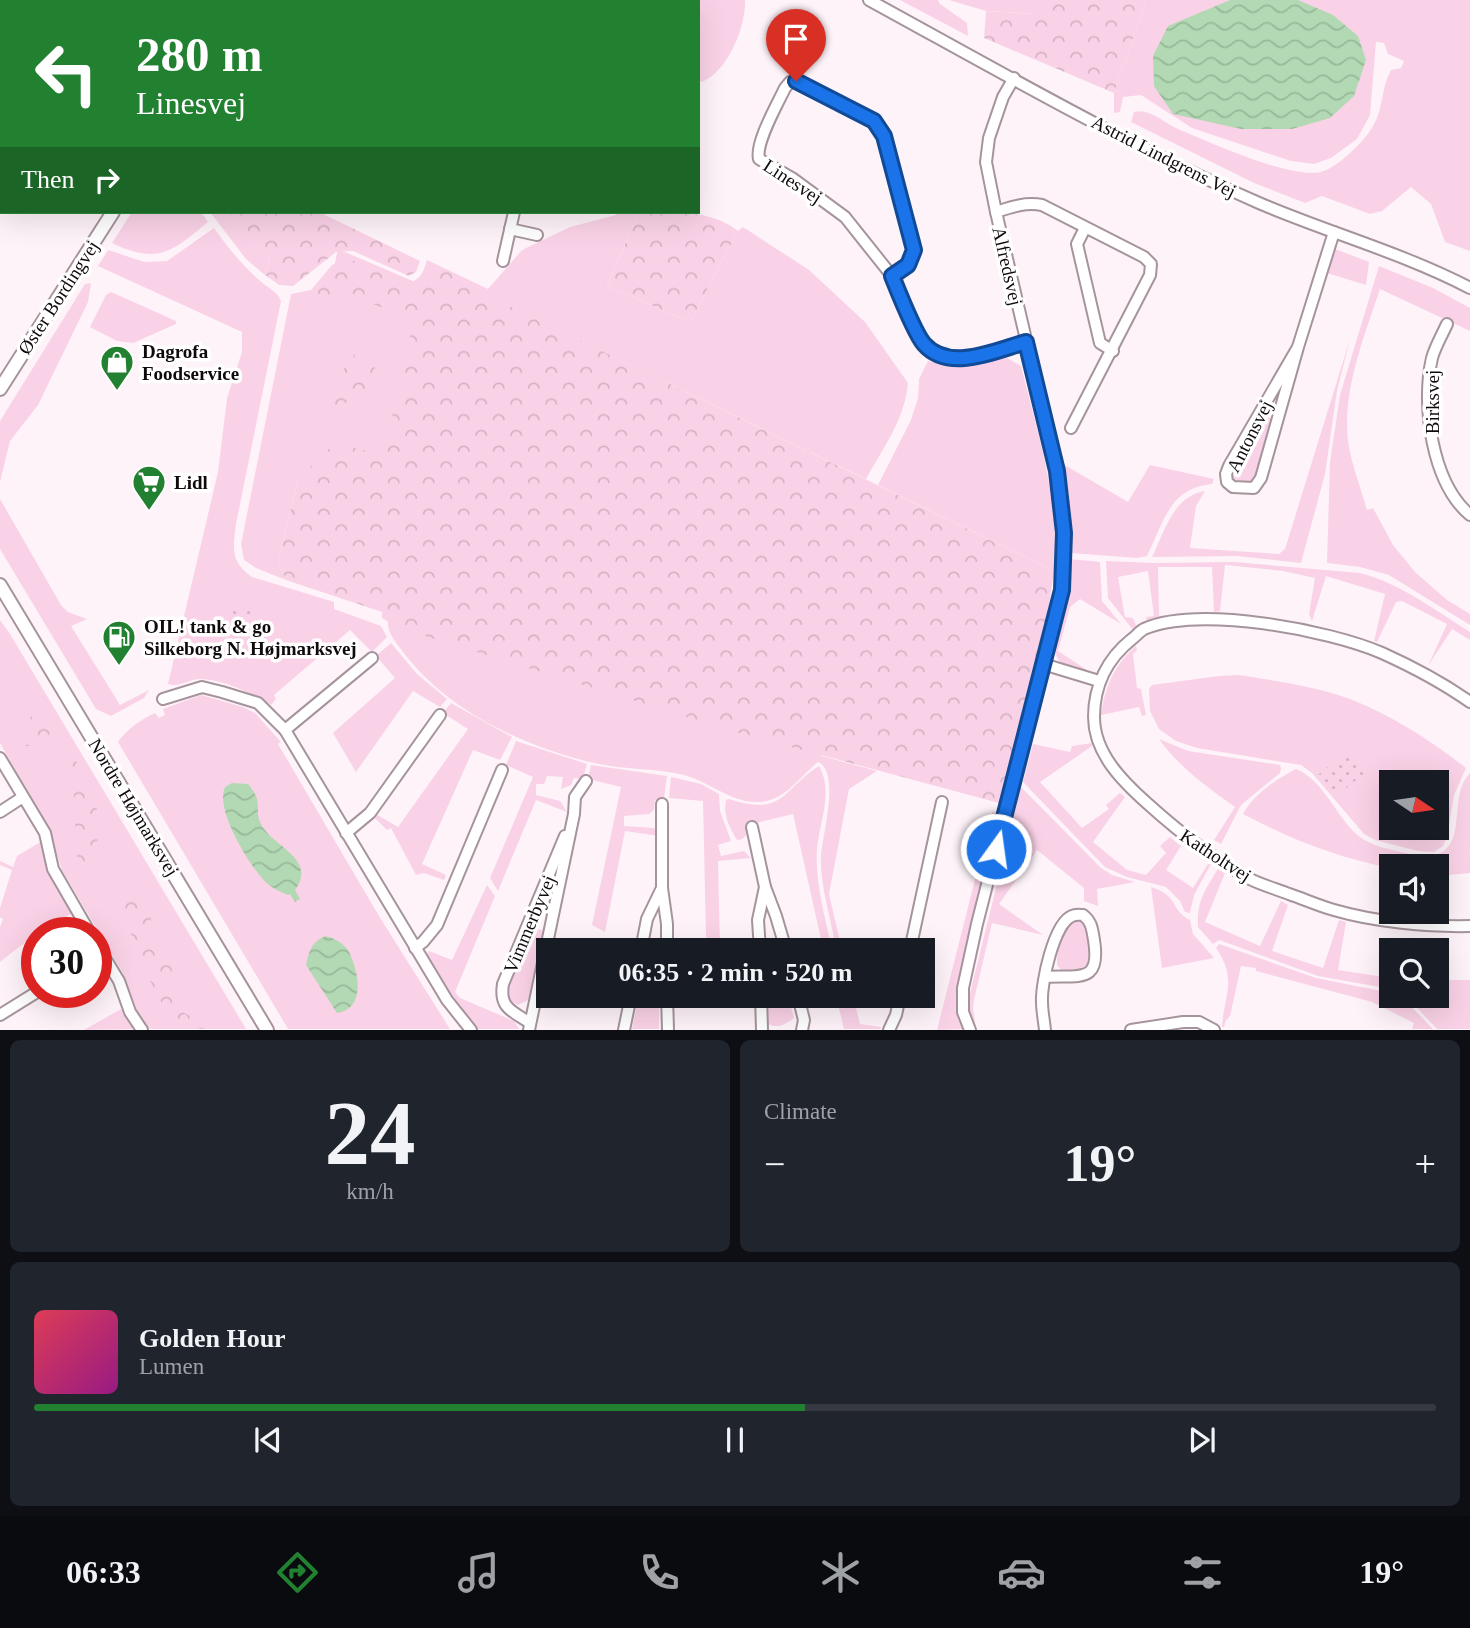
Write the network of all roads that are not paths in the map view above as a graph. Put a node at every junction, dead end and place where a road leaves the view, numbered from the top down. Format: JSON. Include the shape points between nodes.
{"nodes":[{"id":1,"x":869,"y":0,"type":"edge"},
{"id":2,"x":1014,"y":78,"type":"junction"},
{"id":3,"x":996,"y":212,"type":"junction"},
{"id":4,"x":112,"y":214,"type":"edge"},
{"id":5,"x":514,"y":214,"type":"edge"},
{"id":6,"x":1085,"y":228,"type":"junction"},
{"id":7,"x":510,"y":229,"type":"junction"},
{"id":8,"x":1334,"y":232,"type":"junction"},
{"id":9,"x":537,"y":236,"type":"dead end"},
{"id":10,"x":503,"y":261,"type":"dead end"},
{"id":11,"x":892,"y":276,"type":"junction"},
{"id":12,"x":1470,"y":288,"type":"edge"},
{"id":13,"x":1447,"y":324,"type":"dead end"},
{"id":14,"x":1026,"y":342,"type":"junction"},
{"id":15,"x":1298,"y":347,"type":"junction"},
{"id":16,"x":1113,"y":351,"type":"junction"},
{"id":17,"x":1,"y":386,"type":"edge"},
{"id":18,"x":1071,"y":428,"type":"dead end"},
{"id":19,"x":1470,"y":515,"type":"edge"},
{"id":20,"x":0,"y":585,"type":"edge"},
{"id":21,"x":372,"y":658,"type":"dead end"},
{"id":22,"x":1043,"y":664,"type":"junction"},
{"id":23,"x":1099,"y":681,"type":"junction"},
{"id":24,"x":163,"y":699,"type":"dead end"},
{"id":25,"x":1470,"y":702,"type":"edge"},
{"id":26,"x":440,"y":715,"type":"dead end"},
{"id":27,"x":285,"y":730,"type":"junction"},
{"id":28,"x":0,"y":758,"type":"edge"},
{"id":29,"x":502,"y":770,"type":"dead end"},
{"id":30,"x":586,"y":780,"type":"dead end"},
{"id":31,"x":23,"y":797,"type":"junction"},
{"id":32,"x":942,"y":802,"type":"dead end"},
{"id":33,"x":662,"y":803,"type":"dead end"},
{"id":34,"x":0,"y":811,"type":"edge"},
{"id":35,"x":574,"y":814,"type":"junction"},
{"id":36,"x":752,"y":827,"type":"dead end"},
{"id":37,"x":346,"y":833,"type":"junction"},
{"id":38,"x":765,"y":887,"type":"junction"},
{"id":39,"x":662,"y":888,"type":"junction"},
{"id":40,"x":81,"y":917,"type":"edge"},
{"id":41,"x":1470,"y":926,"type":"edge"},
{"id":42,"x":643,"y":938,"type":"edge"},
{"id":43,"x":667,"y":938,"type":"edge"},
{"id":44,"x":759,"y":938,"type":"edge"},
{"id":45,"x":782,"y":938,"type":"edge"},
{"id":46,"x":913,"y":938,"type":"edge"},
{"id":47,"x":415,"y":948,"type":"junction"},
{"id":48,"x":112,"y":970,"type":"edge"},
{"id":49,"x":1045,"y":977,"type":"junction"},
{"id":50,"x":21,"y":1002,"type":"edge"},
{"id":51,"x":629,"y":1008,"type":"edge"},
{"id":52,"x":667,"y":1008,"type":"edge"},
{"id":53,"x":761,"y":1008,"type":"edge"},
{"id":54,"x":801,"y":1008,"type":"edge"},
{"id":55,"x":897,"y":1008,"type":"edge"},
{"id":56,"x":0,"y":1015,"type":"edge"},
{"id":57,"x":529,"y":1026,"type":"edge"},
{"id":58,"x":142,"y":1030,"type":"edge"},
{"id":59,"x":267,"y":1030,"type":"edge"},
{"id":60,"x":471,"y":1030,"type":"edge"},
{"id":61,"x":624,"y":1030,"type":"edge"},
{"id":62,"x":668,"y":1030,"type":"edge"},
{"id":63,"x":762,"y":1030,"type":"edge"},
{"id":64,"x":802,"y":1030,"type":"edge"},
{"id":65,"x":889,"y":1030,"type":"edge"},
{"id":66,"x":970,"y":1030,"type":"edge"},
{"id":67,"x":1045,"y":1030,"type":"edge"},
{"id":68,"x":1130,"y":1030,"type":"edge"},
{"id":69,"x":1214,"y":1030,"type":"edge"}],
"edges":[{"from":1,"to":2,"type":"street","name":"Astrid Lindgrens Vej"},
{"from":2,"to":3,"type":"street","name":"Alfredsvej","via":[[989,138],[986,162]]},
{"from":2,"to":8,"type":"street","name":"Astrid Lindgrens Vej","via":[[1205,177]]},
{"from":3,"to":6,"type":"street","via":[[1018,205],[1042,205]]},
{"from":3,"to":14,"type":"street","name":"Alfredsvej"},
{"from":4,"to":17,"type":"street","name":"Øster Bordingvej"},
{"from":5,"to":7,"type":"street"},
{"from":6,"to":16,"type":"street","via":[[1077,243],[1100,343]]},
{"from":6,"to":16,"type":"street","via":[[1151,264]]},
{"from":7,"to":9,"type":"street"},
{"from":7,"to":10,"type":"street"},
{"from":8,"to":12,"type":"street","name":"Astrid Lindgrens Vej"},
{"from":8,"to":15,"type":"street","name":"Antonsvej"},
{"from":11,"to":11,"type":"street","name":"Linesvej","via":[[845,216],[759,159],[762,140],[790,82],[796,81],[880,128],[914,250],[908,265]]},
{"from":11,"to":14,"type":"street","name":"Linesvej","via":[[922,343],[938,354],[961,359]]},
{"from":13,"to":19,"type":"street","name":"Birksvej","via":[[1432,358],[1431,438],[1445,480]]},
{"from":14,"to":22,"type":"street","name":"Alfredsvej","via":[[1057,471],[1064,533],[1062,590]]},
{"from":15,"to":15,"type":"street","name":"Antonsvej","via":[[1258,485],[1233,487],[1227,482],[1229,466]]},
{"from":16,"to":18,"type":"street"},
{"from":20,"to":59,"type":"street","name":"Nordre Højmarksvej"},
{"from":21,"to":27,"type":"street"},
{"from":22,"to":23,"type":"street"},
{"from":22,"to":66,"type":"street","name":"Alfredsvej","via":[[963,988],[963,1012]]},
{"from":23,"to":25,"type":"street","name":"Katholtvej","via":[[1117,654],[1143,629],[1176,621],[1225,620],[1284,625],[1334,637],[1381,653]]},
{"from":23,"to":41,"type":"street","name":"Katholtvej","via":[[1094,717],[1108,762],[1123,782],[1192,842],[1252,880],[1335,910],[1429,926]]},
{"from":24,"to":27,"type":"street","via":[[202,687],[222,692],[258,703]]},
{"from":26,"to":37,"type":"street","via":[[370,813]]},
{"from":27,"to":37,"type":"street"},
{"from":28,"to":31,"type":"street"},
{"from":29,"to":47,"type":"street","via":[[437,925]]},
{"from":30,"to":35,"type":"street","name":"Vimmerbyvej","via":[[575,797]]},
{"from":31,"to":34,"type":"street"},
{"from":31,"to":40,"type":"street","via":[[45,833],[53,869]]},
{"from":32,"to":46,"type":"street"},
{"from":33,"to":39,"type":"street"},
{"from":35,"to":57,"type":"street","name":"Vimmerbyvej"},
{"from":35,"to":57,"type":"street","name":"Vimmerbyvej","via":[[503,984],[504,1004]]},
{"from":36,"to":38,"type":"street"},
{"from":37,"to":47,"type":"street"},
{"from":38,"to":44,"type":"street"},
{"from":38,"to":45,"type":"street"},
{"from":39,"to":42,"type":"street"},
{"from":39,"to":43,"type":"street"},
{"from":47,"to":60,"type":"street"},
{"from":48,"to":58,"type":"street"},
{"from":49,"to":49,"type":"street","via":[[1084,975],[1094,969],[1097,960],[1091,922],[1083,915],[1072,916],[1061,926]]},
{"from":49,"to":67,"type":"street","via":[[1041,1000]]},
{"from":50,"to":56,"type":"street"},
{"from":51,"to":61,"type":"street"},
{"from":52,"to":62,"type":"street"},
{"from":53,"to":63,"type":"street"},
{"from":54,"to":64,"type":"street"},
{"from":55,"to":65,"type":"street"},
{"from":68,"to":69,"type":"street","via":[[1183,1022],[1199,1022]]}]}
